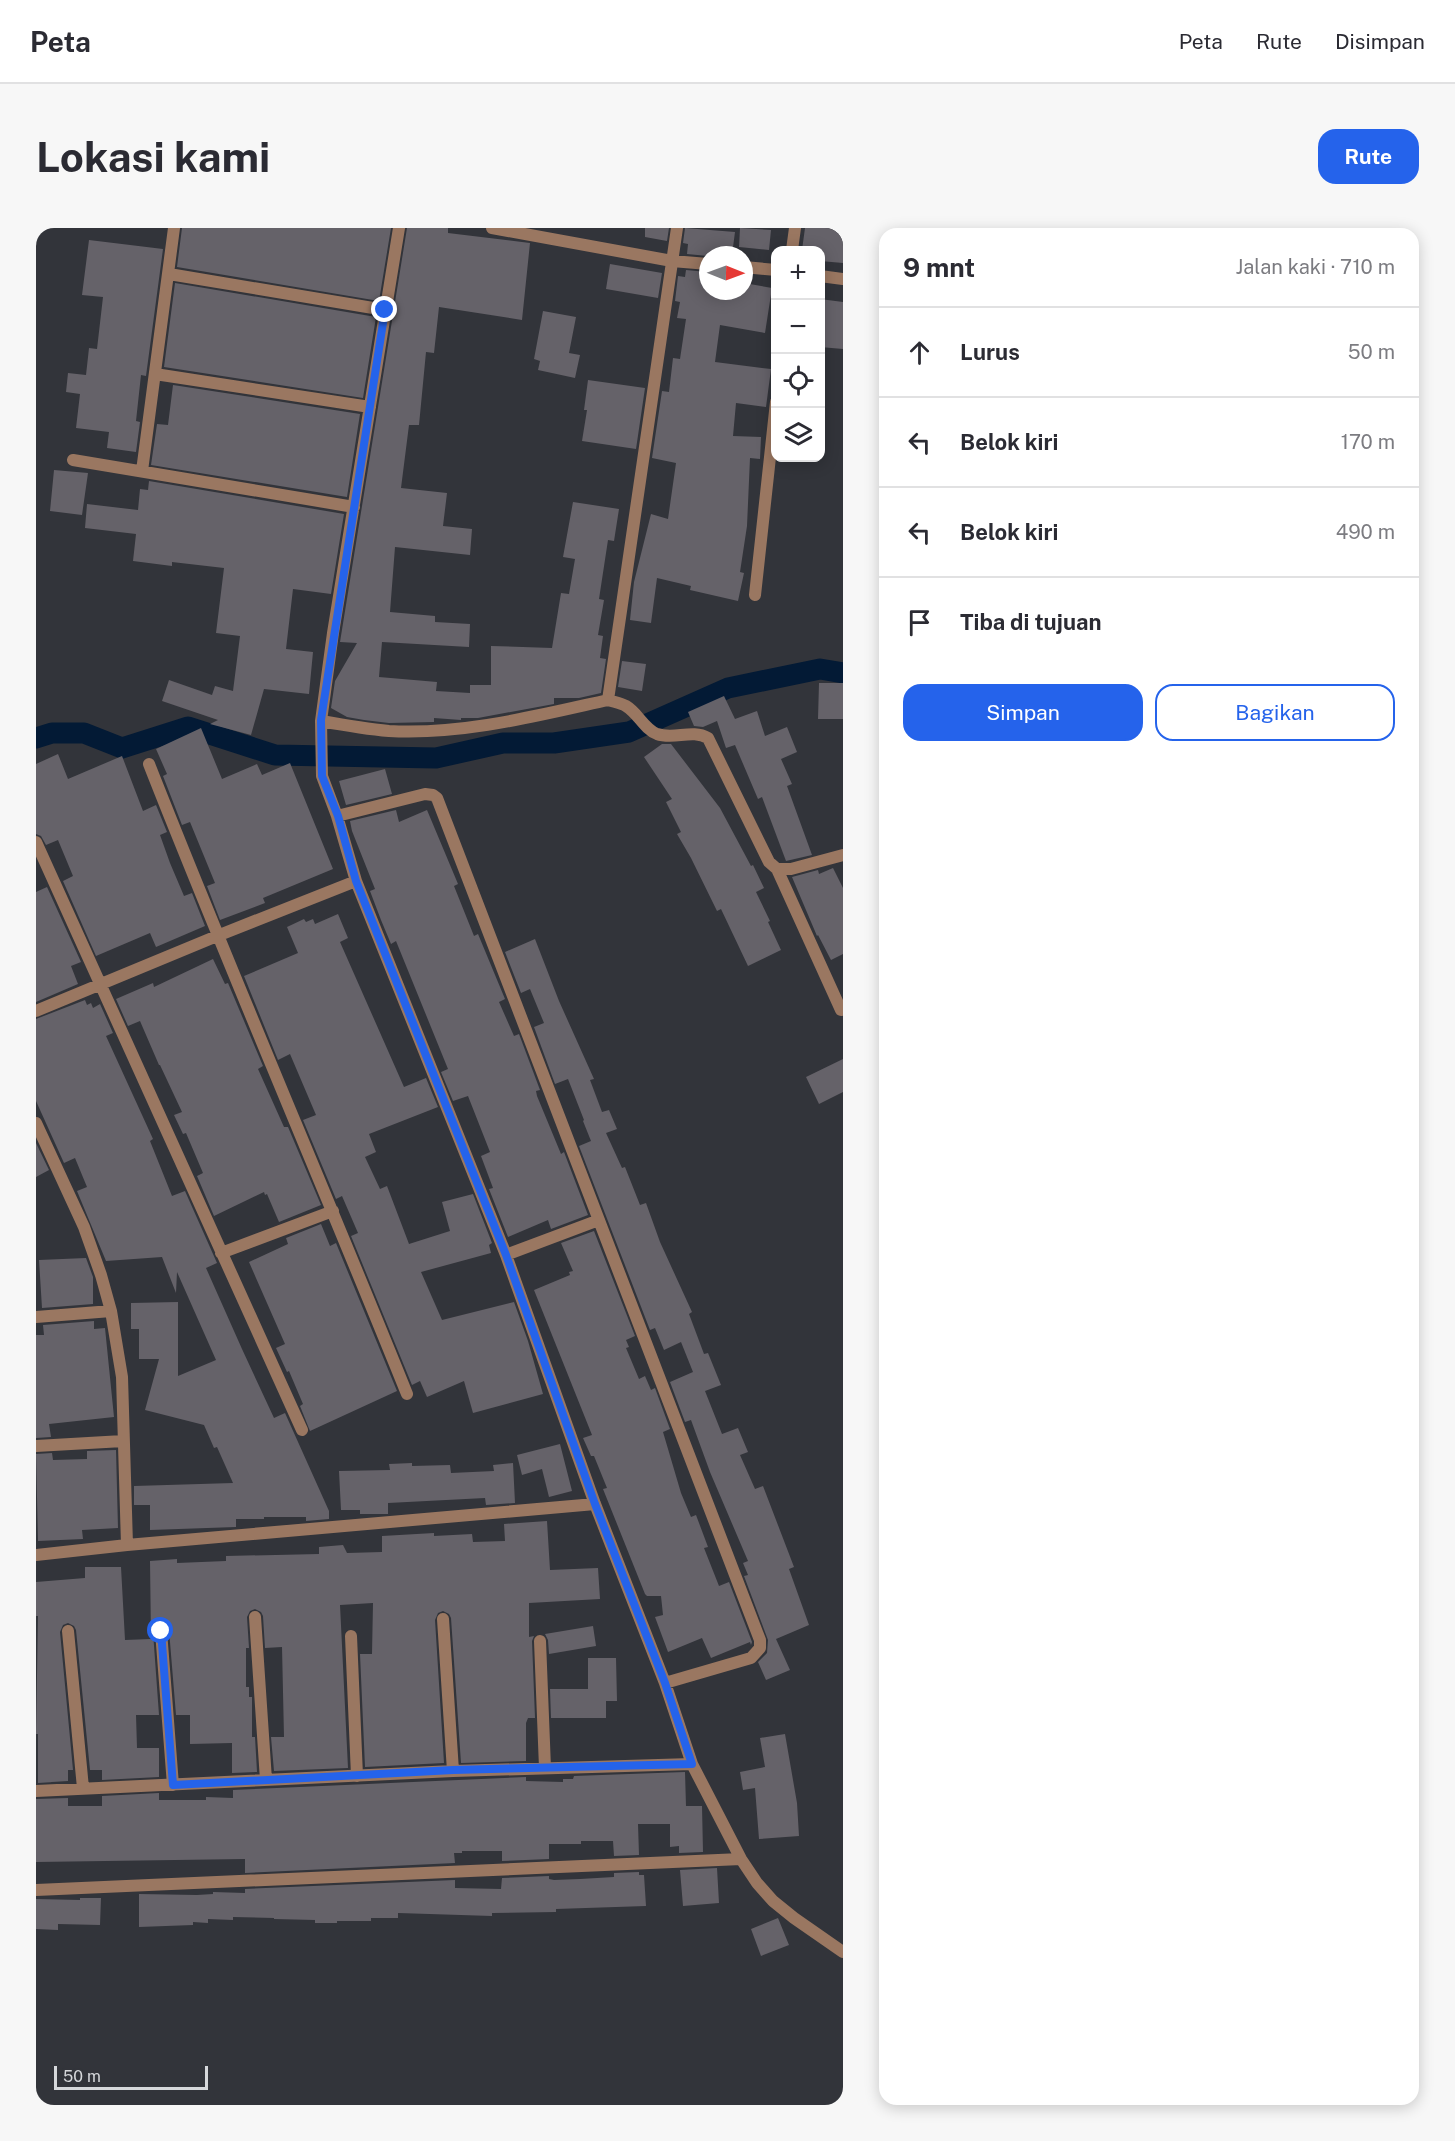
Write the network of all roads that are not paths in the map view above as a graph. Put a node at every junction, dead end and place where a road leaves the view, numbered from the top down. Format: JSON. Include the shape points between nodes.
{"nodes":[{"id":1,"x":174,"y":228,"type":"edge"},
{"id":2,"x":399,"y":228,"type":"edge"},
{"id":3,"x":492,"y":228,"type":"edge"},
{"id":4,"x":677,"y":228,"type":"edge"},
{"id":5,"x":795,"y":228,"type":"edge"},
{"id":6,"x":793,"y":246,"type":"edge"},
{"id":7,"x":672,"y":261,"type":"junction"},
{"id":8,"x":699,"y":263,"type":"edge"},
{"id":9,"x":753,"y":268,"type":"edge"},
{"id":10,"x":771,"y":270,"type":"edge"},
{"id":11,"x":169,"y":274,"type":"junction"},
{"id":12,"x":825,"y":277,"type":"edge"},
{"id":13,"x":843,"y":279,"type":"edge"},
{"id":14,"x":385,"y":310,"type":"junction"},
{"id":15,"x":155,"y":374,"type":"junction"},
{"id":16,"x":370,"y":407,"type":"junction"},
{"id":17,"x":775,"y":408,"type":"edge"},
{"id":18,"x":73,"y":460,"type":"dead end"},
{"id":19,"x":142,"y":471,"type":"junction"},
{"id":20,"x":354,"y":507,"type":"junction"},
{"id":21,"x":755,"y":595,"type":"dead end"},
{"id":22,"x":608,"y":700,"type":"junction"},
{"id":23,"x":321,"y":720,"type":"junction"},
{"id":24,"x":148,"y":764,"type":"dead end"},
{"id":25,"x":338,"y":816,"type":"junction"},
{"id":26,"x":36,"y":842,"type":"edge"},
{"id":27,"x":843,"y":855,"type":"edge"},
{"id":28,"x":777,"y":869,"type":"junction"},
{"id":29,"x":356,"y":881,"type":"junction"},
{"id":30,"x":217,"y":936,"type":"junction"},
{"id":31,"x":101,"y":984,"type":"junction"},
{"id":32,"x":841,"y":1010,"type":"dead end"},
{"id":33,"x":36,"y":1011,"type":"edge"},
{"id":34,"x":36,"y":1123,"type":"edge"},
{"id":35,"x":333,"y":1211,"type":"junction"},
{"id":36,"x":599,"y":1220,"type":"junction"},
{"id":37,"x":221,"y":1253,"type":"junction"},
{"id":38,"x":506,"y":1255,"type":"junction"},
{"id":39,"x":111,"y":1311,"type":"junction"},
{"id":40,"x":36,"y":1317,"type":"edge"},
{"id":41,"x":407,"y":1394,"type":"dead end"},
{"id":42,"x":302,"y":1430,"type":"dead end"},
{"id":43,"x":123,"y":1441,"type":"junction"},
{"id":44,"x":36,"y":1446,"type":"edge"},
{"id":45,"x":595,"y":1504,"type":"junction"},
{"id":46,"x":127,"y":1545,"type":"junction"},
{"id":47,"x":36,"y":1555,"type":"edge"},
{"id":48,"x":255,"y":1617,"type":"dead end"},
{"id":49,"x":443,"y":1619,"type":"dead end"},
{"id":50,"x":68,"y":1631,"type":"dead end"},
{"id":51,"x":161,"y":1631,"type":"dead end"},
{"id":52,"x":351,"y":1636,"type":"dead end"},
{"id":53,"x":540,"y":1641,"type":"dead end"},
{"id":54,"x":665,"y":1683,"type":"junction"},
{"id":55,"x":692,"y":1764,"type":"junction"},
{"id":56,"x":545,"y":1768,"type":"junction"},
{"id":57,"x":453,"y":1770,"type":"junction"},
{"id":58,"x":357,"y":1776,"type":"junction"},
{"id":59,"x":266,"y":1780,"type":"junction"},
{"id":60,"x":173,"y":1785,"type":"junction"},
{"id":61,"x":83,"y":1788,"type":"junction"},
{"id":62,"x":36,"y":1791,"type":"edge"},
{"id":63,"x":741,"y":1859,"type":"junction"},
{"id":64,"x":36,"y":1890,"type":"edge"},
{"id":65,"x":843,"y":1952,"type":"edge"}],
"edges":[{"from":1,"to":11,"type":"street"},
{"from":2,"to":14,"type":"street"},
{"from":3,"to":7,"type":"street"},
{"from":4,"to":7,"type":"street"},
{"from":5,"to":6,"type":"street"},
{"from":7,"to":8,"type":"street"},
{"from":7,"to":22,"type":"street"},
{"from":9,"to":10,"type":"street"},
{"from":11,"to":14,"type":"street"},
{"from":11,"to":15,"type":"street"},
{"from":12,"to":13,"type":"street"},
{"from":14,"to":16,"type":"street"},
{"from":15,"to":16,"type":"street"},
{"from":15,"to":19,"type":"street"},
{"from":16,"to":20,"type":"street"},
{"from":17,"to":21,"type":"street"},
{"from":18,"to":19,"type":"street"},
{"from":19,"to":20,"type":"street"},
{"from":20,"to":23,"type":"street"},
{"from":22,"to":23,"type":"street","via":[[451,730],[383,730]]},
{"from":22,"to":28,"type":"street","via":[[627,706],[649,730],[663,735],[701,734],[708,738]]},
{"from":23,"to":25,"type":"street","via":[[322,776]]},
{"from":24,"to":30,"type":"street"},
{"from":25,"to":29,"type":"street"},
{"from":25,"to":36,"type":"street","via":[[425,794],[437,798]]},
{"from":26,"to":31,"type":"street"},
{"from":27,"to":28,"type":"street"},
{"from":28,"to":32,"type":"street"},
{"from":29,"to":30,"type":"street"},
{"from":29,"to":38,"type":"street"},
{"from":30,"to":31,"type":"street"},
{"from":30,"to":35,"type":"street"},
{"from":31,"to":33,"type":"street"},
{"from":31,"to":37,"type":"street"},
{"from":34,"to":39,"type":"street","via":[[84,1227]]},
{"from":35,"to":37,"type":"street"},
{"from":35,"to":41,"type":"street"},
{"from":36,"to":38,"type":"street"},
{"from":36,"to":54,"type":"street","via":[[760,1640],[760,1648],[751,1658]]},
{"from":37,"to":42,"type":"street"},
{"from":38,"to":45,"type":"street"},
{"from":39,"to":40,"type":"street"},
{"from":39,"to":43,"type":"street","via":[[122,1377]]},
{"from":43,"to":44,"type":"street"},
{"from":43,"to":46,"type":"street"},
{"from":45,"to":46,"type":"street"},
{"from":45,"to":54,"type":"street"},
{"from":46,"to":47,"type":"street"},
{"from":48,"to":59,"type":"street"},
{"from":49,"to":57,"type":"street"},
{"from":50,"to":61,"type":"street"},
{"from":51,"to":60,"type":"street"},
{"from":52,"to":58,"type":"street"},
{"from":53,"to":56,"type":"street"},
{"from":54,"to":55,"type":"street"},
{"from":55,"to":56,"type":"street"},
{"from":55,"to":63,"type":"street"},
{"from":56,"to":57,"type":"street"},
{"from":57,"to":58,"type":"street"},
{"from":58,"to":59,"type":"street"},
{"from":59,"to":60,"type":"street"},
{"from":60,"to":61,"type":"street"},
{"from":61,"to":62,"type":"street"},
{"from":63,"to":64,"type":"street"},
{"from":63,"to":65,"type":"street","via":[[773,1901]]}]}
